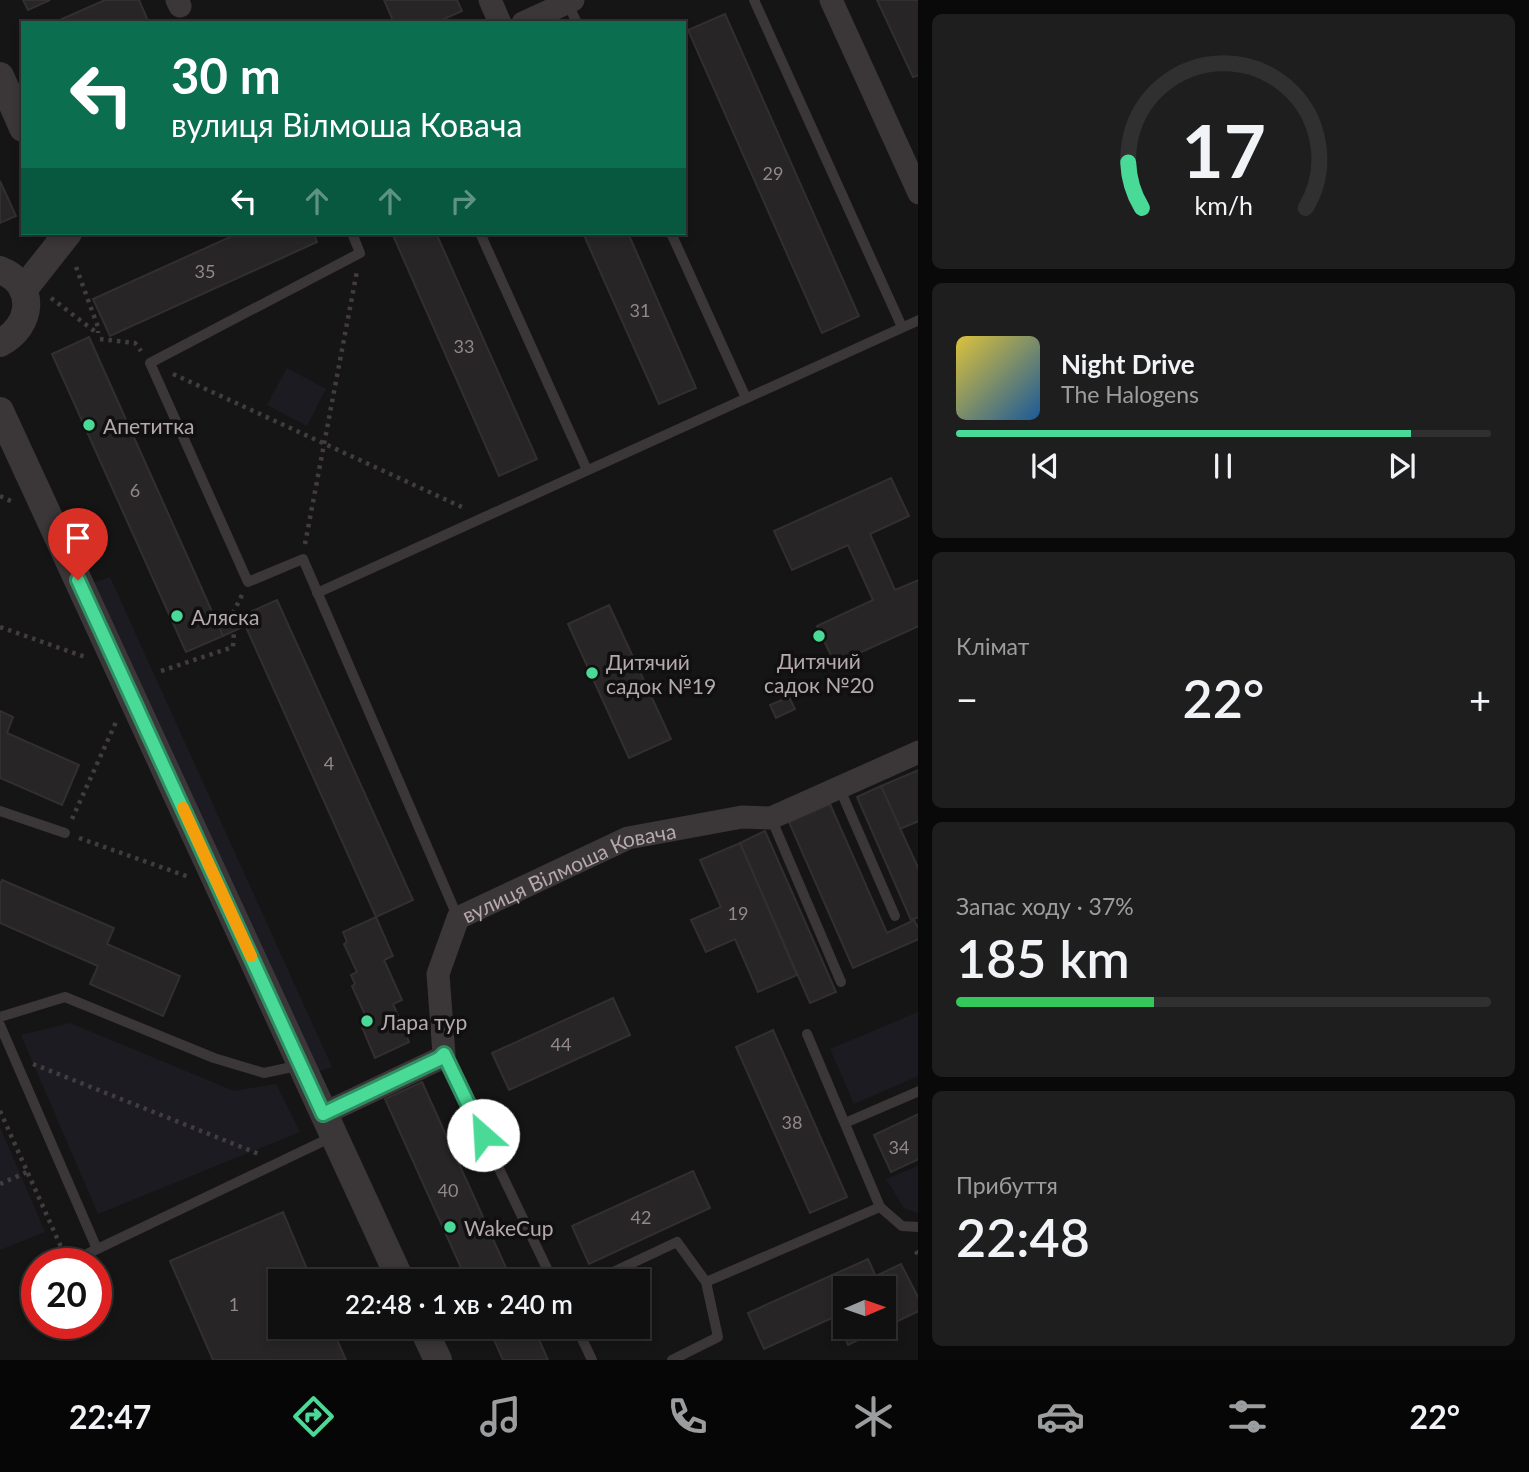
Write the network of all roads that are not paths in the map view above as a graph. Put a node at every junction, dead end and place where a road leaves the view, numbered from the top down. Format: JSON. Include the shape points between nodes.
{"nodes":[{"id":1,"x":490,"y":0,"type":"edge"},
{"id":2,"x":754,"y":0,"type":"edge"},
{"id":3,"x":831,"y":0,"type":"edge"},
{"id":4,"x":572,"y":8,"type":"edge"},
{"id":5,"x":499,"y":21,"type":"edge"},
{"id":6,"x":530,"y":21,"type":"edge"},
{"id":7,"x":0,"y":76,"type":"edge"},
{"id":8,"x":21,"y":123,"type":"edge"},
{"id":9,"x":918,"y":193,"type":"edge"},
{"id":10,"x":66,"y":235,"type":"edge"},
{"id":11,"x":353,"y":235,"type":"edge"},
{"id":12,"x":481,"y":235,"type":"edge"},
{"id":13,"x":672,"y":235,"type":"edge"},
{"id":14,"x":0,"y":270,"type":"edge"},
{"id":15,"x":23,"y":290,"type":"junction"},
{"id":16,"x":918,"y":320,"type":"edge"},
{"id":17,"x":902,"y":327,"type":"junction"},
{"id":18,"x":0,"y":344,"type":"edge"},
{"id":19,"x":746,"y":398,"type":"junction"},
{"id":20,"x":0,"y":411,"type":"edge"},
{"id":21,"x":587,"y":470,"type":"junction"},
{"id":22,"x":317,"y":593,"type":"junction"},
{"id":23,"x":918,"y":752,"type":"edge"},
{"id":24,"x":839,"y":788,"type":"junction"},
{"id":25,"x":0,"y":811,"type":"edge"},
{"id":26,"x":771,"y":818,"type":"junction"},
{"id":27,"x":65,"y":833,"type":"road end"},
{"id":28,"x":895,"y":916,"type":"dead end"},
{"id":29,"x":458,"y":918,"type":"junction"},
{"id":30,"x":841,"y":982,"type":"dead end"},
{"id":31,"x":0,"y":1017,"type":"edge"},
{"id":32,"x":0,"y":1024,"type":"edge"},
{"id":33,"x":807,"y":1034,"type":"dead end"},
{"id":34,"x":444,"y":1054,"type":"junction"},
{"id":35,"x":300,"y":1065,"type":"junction"},
{"id":36,"x":918,"y":1091,"type":"edge"},
{"id":37,"x":845,"y":1123,"type":"junction"},
{"id":38,"x":329,"y":1125,"type":"junction"},
{"id":39,"x":880,"y":1207,"type":"junction"},
{"id":40,"x":918,"y":1227,"type":"edge"},
{"id":41,"x":97,"y":1248,"type":"edge"},
{"id":42,"x":99,"y":1248,"type":"edge"},
{"id":43,"x":395,"y":1269,"type":"edge"},
{"id":44,"x":547,"y":1269,"type":"edge"},
{"id":45,"x":620,"y":1269,"type":"edge"},
{"id":46,"x":706,"y":1282,"type":"junction"},
{"id":47,"x":428,"y":1339,"type":"edge"},
{"id":48,"x":582,"y":1339,"type":"edge"},
{"id":49,"x":438,"y":1360,"type":"edge"},
{"id":50,"x":592,"y":1360,"type":"edge"},
{"id":51,"x":671,"y":1360,"type":"edge"}],
"edges":[{"from":1,"to":5,"type":"street"},
{"from":2,"to":17,"type":"lane"},
{"from":3,"to":9,"type":"street"},
{"from":4,"to":6,"type":"street"},
{"from":7,"to":8,"type":"street"},
{"from":10,"to":15,"type":"street"},
{"from":11,"to":22,"type":"lane","via":[[360,253],[150,363],[248,582],[303,559]]},
{"from":12,"to":21,"type":"lane"},
{"from":13,"to":19,"type":"lane"},
{"from":14,"to":15,"type":"street"},
{"from":15,"to":18,"type":"street","via":[[25,315],[20,327]]},
{"from":16,"to":17,"type":"lane"},
{"from":17,"to":19,"type":"lane"},
{"from":19,"to":21,"type":"lane"},
{"from":20,"to":35,"type":"street"},
{"from":21,"to":22,"type":"lane"},
{"from":22,"to":29,"type":"lane"},
{"from":23,"to":24,"type":"street"},
{"from":24,"to":26,"type":"street"},
{"from":24,"to":28,"type":"lane"},
{"from":25,"to":27,"type":"lane"},
{"from":26,"to":29,"type":"street","name":"вулиця Вілмоша Ковача","via":[[743,817],[628,838]]},
{"from":26,"to":30,"type":"lane"},
{"from":29,"to":34,"type":"street","name":"вулиця Вілмоша Ковача","via":[[438,974]]},
{"from":31,"to":35,"type":"lane","via":[[65,997],[214,1058],[264,1073]]},
{"from":32,"to":41,"type":"lane"},
{"from":33,"to":37,"type":"lane"},
{"from":34,"to":38,"type":"street"},
{"from":34,"to":44,"type":"lane"},
{"from":35,"to":38,"type":"street"},
{"from":36,"to":37,"type":"lane"},
{"from":37,"to":39,"type":"lane"},
{"from":38,"to":42,"type":"lane","via":[[279,1162]]},
{"from":38,"to":43,"type":"street"},
{"from":39,"to":40,"type":"lane","via":[[902,1226]]},
{"from":39,"to":46,"type":"lane"},
{"from":45,"to":46,"type":"lane","via":[[677,1242]]},
{"from":46,"to":51,"type":"lane","via":[[718,1337]]},
{"from":47,"to":49,"type":"street"},
{"from":48,"to":50,"type":"lane"}]}
